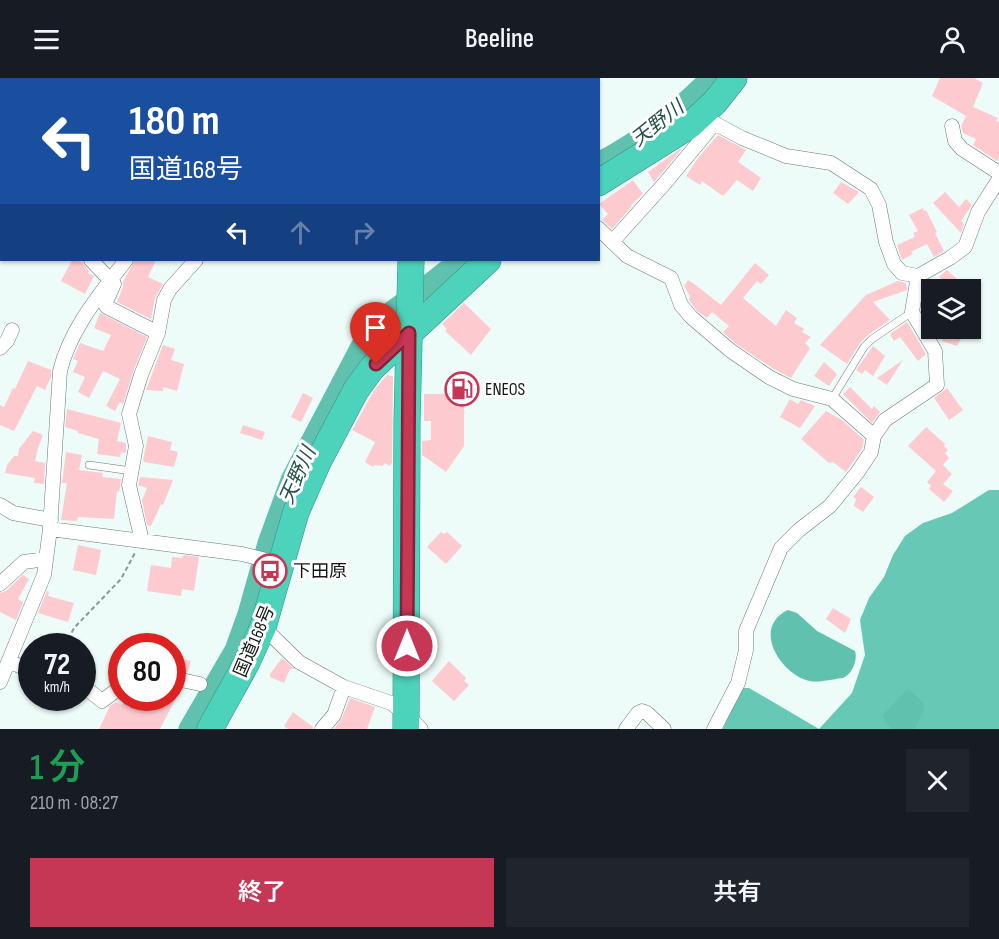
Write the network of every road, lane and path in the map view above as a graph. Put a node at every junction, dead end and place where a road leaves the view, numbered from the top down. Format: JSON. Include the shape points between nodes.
{"nodes":[{"id":1,"x":734,"y":78,"type":"edge"},
{"id":2,"x":708,"y":120,"type":"junction"},
{"id":3,"x":952,"y":126,"type":"dead end"},
{"id":4,"x":999,"y":173,"type":"edge"},
{"id":5,"x":999,"y":179,"type":"edge"},
{"id":6,"x":600,"y":182,"type":"edge"},
{"id":7,"x":600,"y":230,"type":"edge"},
{"id":8,"x":612,"y":242,"type":"junction"},
{"id":9,"x":92,"y":261,"type":"edge"},
{"id":10,"x":125,"y":261,"type":"edge"},
{"id":11,"x":195,"y":261,"type":"edge"},
{"id":12,"x":487,"y":261,"type":"edge"},
{"id":13,"x":411,"y":270,"type":"edge"},
{"id":14,"x":918,"y":276,"type":"junction"},
{"id":15,"x":111,"y":279,"type":"junction"},
{"id":16,"x":912,"y":312,"type":"junction"},
{"id":17,"x":409,"y":323,"type":"junction"},
{"id":18,"x":12,"y":330,"type":"dead end"},
{"id":19,"x":158,"y":333,"type":"junction"},
{"id":20,"x":0,"y":348,"type":"edge"},
{"id":21,"x":832,"y":399,"type":"junction"},
{"id":22,"x":874,"y":436,"type":"junction"},
{"id":23,"x":88,"y":465,"type":"dead end"},
{"id":24,"x":132,"y":471,"type":"junction"},
{"id":25,"x":0,"y":505,"type":"edge"},
{"id":26,"x":51,"y":525,"type":"junction"},
{"id":27,"x":142,"y":541,"type":"junction"},
{"id":28,"x":46,"y":559,"type":"junction"},
{"id":29,"x":276,"y":562,"type":"junction"},
{"id":30,"x":0,"y":584,"type":"edge"},
{"id":31,"x":263,"y":627,"type":"junction"},
{"id":32,"x":72,"y":633,"type":"edge"},
{"id":33,"x":3,"y":670,"type":"edge"},
{"id":34,"x":18,"y":671,"type":"edge"},
{"id":35,"x":186,"y":681,"type":"edge"},
{"id":36,"x":200,"y":684,"type":"dead end"},
{"id":37,"x":344,"y":687,"type":"junction"},
{"id":38,"x":96,"y":696,"type":"edge"},
{"id":39,"x":108,"y":696,"type":"edge"},
{"id":40,"x":411,"y":724,"type":"edge"},
{"id":41,"x":210,"y":729,"type":"edge"},
{"id":42,"x":322,"y":729,"type":"edge"},
{"id":43,"x":626,"y":729,"type":"edge"},
{"id":44,"x":664,"y":729,"type":"edge"},
{"id":45,"x":714,"y":729,"type":"edge"}],
"edges":[{"from":1,"to":2,"type":"highway"},
{"from":2,"to":6,"type":"highway"},
{"from":2,"to":8,"type":"street","via":[[665,183]]},
{"from":2,"to":14,"type":"street","via":[[786,156],[831,163],[871,189],[894,264],[902,273]]},
{"from":3,"to":4,"type":"street","via":[[962,150]]},
{"from":5,"to":14,"type":"street","via":[[978,212],[965,247]]},
{"from":7,"to":8,"type":"street"},
{"from":8,"to":21,"type":"street","via":[[627,256],[671,278],[681,305],[691,317],[744,361],[793,389]]},
{"from":9,"to":15,"type":"street"},
{"from":10,"to":15,"type":"street"},
{"from":11,"to":19,"type":"street","via":[[164,300]]},
{"from":12,"to":17,"type":"highway","name":"国道168号"},
{"from":13,"to":17,"type":"highway"},
{"from":14,"to":16,"type":"street"},
{"from":15,"to":19,"type":"street","via":[[114,284],[107,307]]},
{"from":15,"to":26,"type":"street","via":[[64,353]]},
{"from":16,"to":21,"type":"lane","via":[[864,347]]},
{"from":16,"to":22,"type":"street","via":[[935,351],[937,385],[885,420]]},
{"from":17,"to":29,"type":"highway","name":"国道168号","via":[[356,390],[318,462]]},
{"from":17,"to":40,"type":"highway"},
{"from":18,"to":20,"type":"street"},
{"from":19,"to":24,"type":"street","via":[[129,414],[136,446]]},
{"from":21,"to":22,"type":"street"},
{"from":22,"to":45,"type":"street","via":[[871,452],[830,506],[781,548],[746,631],[738,683]]},
{"from":23,"to":24,"type":"lane"},
{"from":24,"to":27,"type":"street","via":[[129,484]]},
{"from":25,"to":26,"type":"street"},
{"from":26,"to":27,"type":"street"},
{"from":26,"to":28,"type":"street"},
{"from":27,"to":29,"type":"street"},
{"from":27,"to":32,"type":"path","via":[[121,579]]},
{"from":28,"to":30,"type":"street","via":[[24,562]]},
{"from":28,"to":33,"type":"street","via":[[44,574]]},
{"from":29,"to":31,"type":"highway","name":"国道168号"},
{"from":31,"to":37,"type":"street","via":[[299,662]]},
{"from":31,"to":41,"type":"highway","name":"国道168号"},
{"from":33,"to":34,"type":"street"},
{"from":35,"to":36,"type":"street"},
{"from":37,"to":40,"type":"street","via":[[391,703]]},
{"from":37,"to":42,"type":"street","via":[[334,715]]},
{"from":38,"to":39,"type":"street","via":[[102,701]]},
{"from":43,"to":44,"type":"street","via":[[642,711]]}]}
